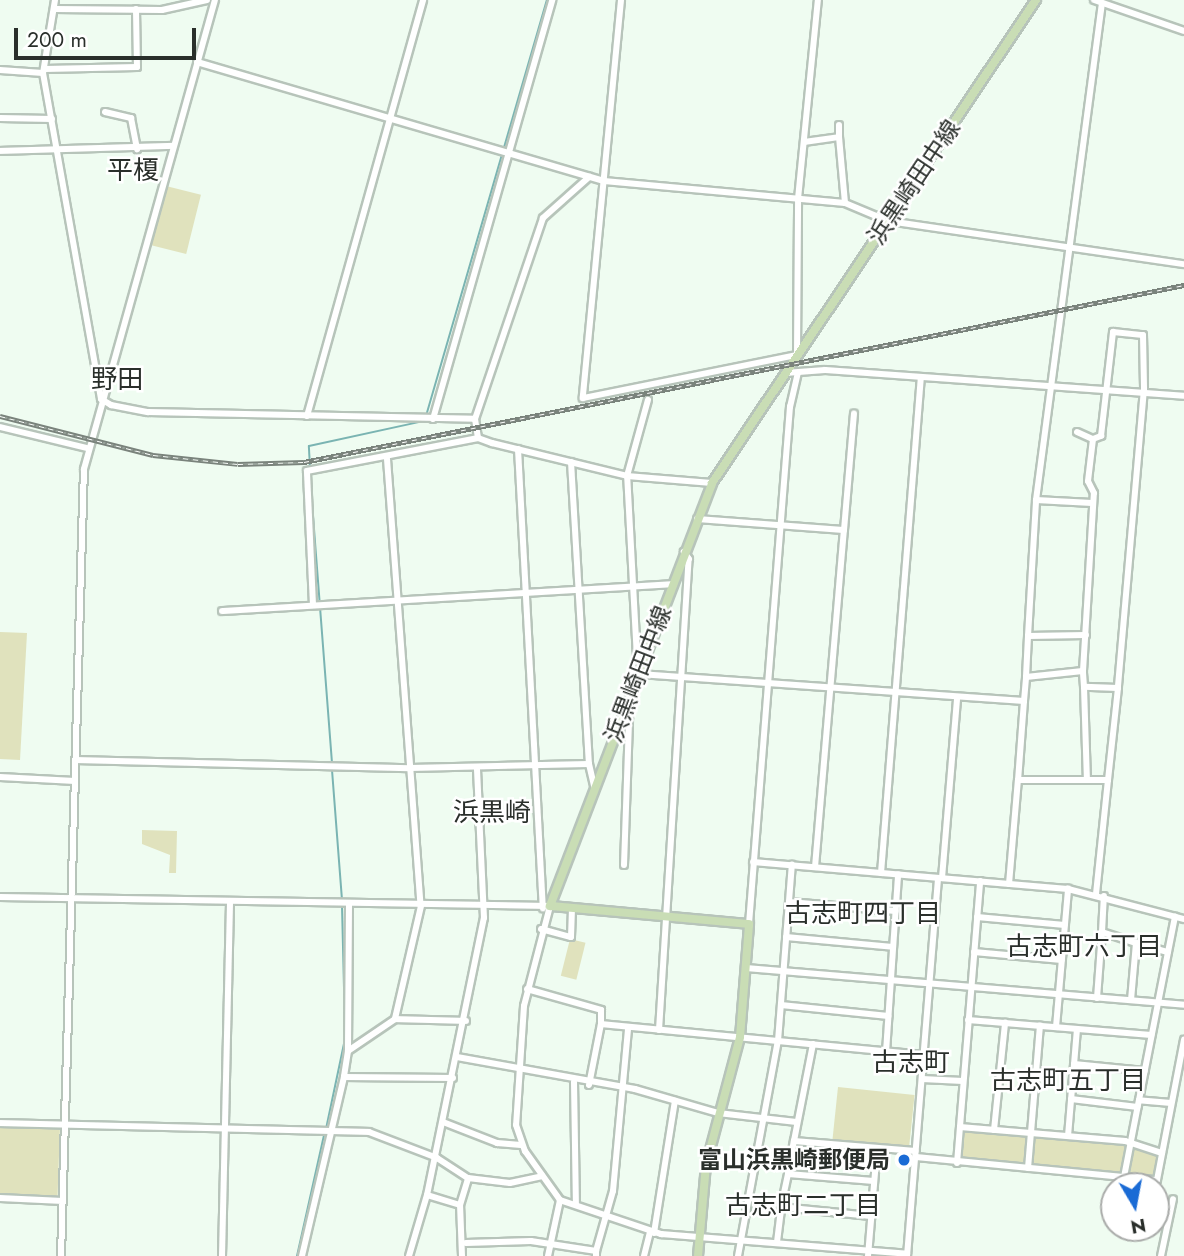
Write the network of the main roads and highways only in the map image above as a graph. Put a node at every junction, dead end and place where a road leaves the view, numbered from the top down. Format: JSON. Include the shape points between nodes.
{"nodes":[{"id":1,"x":1036,"y":0,"type":"edge"},
{"id":2,"x":698,"y":1256,"type":"edge"}],
"edges":[{"from":1,"to":2,"type":"main road","name":"浜黒崎田中線","via":[[712,483],[546,907],[749,924],[740,1037],[700,1195]]}]}
